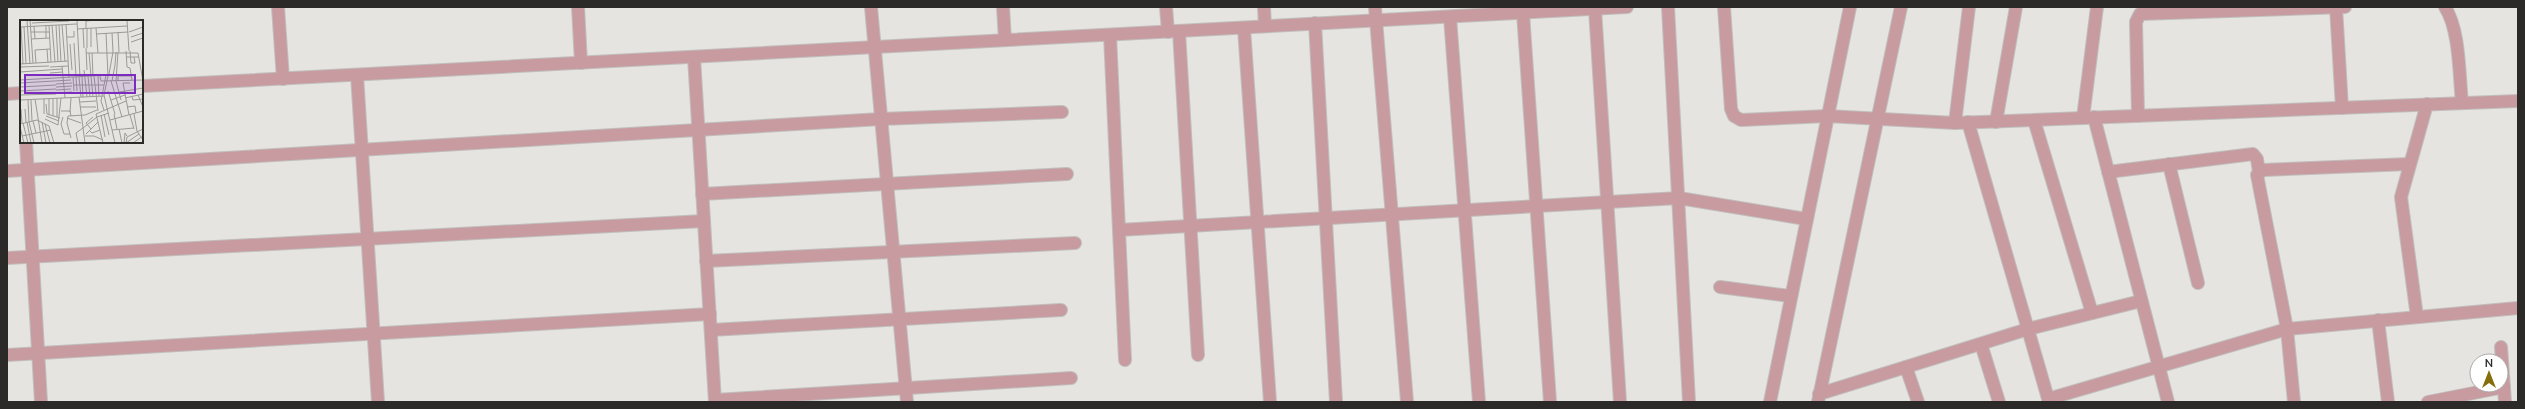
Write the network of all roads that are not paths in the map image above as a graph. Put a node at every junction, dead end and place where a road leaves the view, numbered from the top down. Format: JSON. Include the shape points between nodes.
{"nodes":[{"id":1,"x":278,"y":7,"type":"edge"},
{"id":2,"x":578,"y":7,"type":"edge"},
{"id":3,"x":871,"y":7,"type":"edge"},
{"id":4,"x":1003,"y":7,"type":"edge"},
{"id":5,"x":1166,"y":7,"type":"edge"},
{"id":6,"x":1264,"y":7,"type":"edge"},
{"id":7,"x":1375,"y":7,"type":"edge"},
{"id":8,"x":1627,"y":7,"type":"edge"},
{"id":9,"x":1668,"y":7,"type":"edge"},
{"id":10,"x":1724,"y":7,"type":"edge"},
{"id":11,"x":1850,"y":7,"type":"edge"},
{"id":12,"x":1901,"y":7,"type":"edge"},
{"id":13,"x":1969,"y":7,"type":"edge"},
{"id":14,"x":2016,"y":7,"type":"edge"},
{"id":15,"x":2097,"y":7,"type":"edge"},
{"id":16,"x":2336,"y":7,"type":"edge"},
{"id":17,"x":2345,"y":7,"type":"edge"},
{"id":18,"x":2445,"y":7,"type":"edge"},
{"id":19,"x":1572,"y":8,"type":"edge"},
{"id":20,"x":1595,"y":9,"type":"junction"},
{"id":21,"x":1518,"y":11,"type":"edge"},
{"id":22,"x":1450,"y":17,"type":"junction"},
{"id":23,"x":1376,"y":20,"type":"junction"},
{"id":24,"x":1315,"y":24,"type":"junction"},
{"id":25,"x":1265,"y":26,"type":"junction"},
{"id":26,"x":1244,"y":28,"type":"junction"},
{"id":27,"x":1174,"y":31,"type":"junction"},
{"id":28,"x":1110,"y":35,"type":"junction"},
{"id":29,"x":1005,"y":40,"type":"junction"},
{"id":30,"x":874,"y":47,"type":"junction"},
{"id":31,"x":694,"y":57,"type":"junction"},
{"id":32,"x":581,"y":63,"type":"junction"},
{"id":33,"x":357,"y":75,"type":"junction"},
{"id":34,"x":283,"y":79,"type":"junction"},
{"id":35,"x":143,"y":86,"type":"edge"},
{"id":36,"x":20,"y":93,"type":"edge"},
{"id":37,"x":7,"y":94,"type":"edge"},
{"id":38,"x":2518,"y":101,"type":"edge"},
{"id":39,"x":2462,"y":103,"type":"junction"},
{"id":40,"x":2427,"y":104,"type":"junction"},
{"id":41,"x":2342,"y":108,"type":"junction"},
{"id":42,"x":1062,"y":112,"type":"dead end"},
{"id":43,"x":1827,"y":116,"type":"junction"},
{"id":44,"x":2138,"y":116,"type":"junction"},
{"id":45,"x":1877,"y":117,"type":"junction"},
{"id":46,"x":2088,"y":117,"type":"junction"},
{"id":47,"x":881,"y":119,"type":"junction"},
{"id":48,"x":2034,"y":120,"type":"junction"},
{"id":49,"x":1968,"y":122,"type":"junction"},
{"id":50,"x":1996,"y":122,"type":"junction"},
{"id":51,"x":1955,"y":123,"type":"junction"},
{"id":52,"x":698,"y":130,"type":"junction"},
{"id":53,"x":26,"y":143,"type":"edge"},
{"id":54,"x":362,"y":150,"type":"junction"},
{"id":55,"x":2169,"y":164,"type":"junction"},
{"id":56,"x":2409,"y":164,"type":"junction"},
{"id":57,"x":28,"y":169,"type":"junction"},
{"id":58,"x":7,"y":171,"type":"edge"},
{"id":59,"x":2108,"y":172,"type":"junction"},
{"id":60,"x":2259,"y":172,"type":"junction"},
{"id":61,"x":1068,"y":174,"type":"dead end"},
{"id":62,"x":887,"y":184,"type":"junction"},
{"id":63,"x":702,"y":194,"type":"junction"},
{"id":64,"x":1679,"y":198,"type":"junction"},
{"id":65,"x":1608,"y":202,"type":"junction"},
{"id":66,"x":1536,"y":206,"type":"junction"},
{"id":67,"x":1464,"y":210,"type":"junction"},
{"id":68,"x":1392,"y":215,"type":"junction"},
{"id":69,"x":1326,"y":219,"type":"junction"},
{"id":70,"x":1806,"y":219,"type":"junction"},
{"id":71,"x":704,"y":221,"type":"junction"},
{"id":72,"x":1258,"y":223,"type":"junction"},
{"id":73,"x":1190,"y":227,"type":"junction"},
{"id":74,"x":1119,"y":230,"type":"junction"},
{"id":75,"x":367,"y":239,"type":"junction"},
{"id":76,"x":1075,"y":243,"type":"dead end"},
{"id":77,"x":893,"y":252,"type":"junction"},
{"id":78,"x":33,"y":256,"type":"junction"},
{"id":79,"x":7,"y":258,"type":"edge"},
{"id":80,"x":706,"y":261,"type":"junction"},
{"id":81,"x":2198,"y":282,"type":"dead end"},
{"id":82,"x":1720,"y":287,"type":"dead end"},
{"id":83,"x":1790,"y":296,"type":"junction"},
{"id":84,"x":2141,"y":301,"type":"junction"},
{"id":85,"x":2518,"y":308,"type":"edge"},
{"id":86,"x":1061,"y":310,"type":"dead end"},
{"id":87,"x":2092,"y":313,"type":"junction"},
{"id":88,"x":710,"y":314,"type":"junction"},
{"id":89,"x":2417,"y":317,"type":"junction"},
{"id":90,"x":899,"y":319,"type":"junction"},
{"id":91,"x":2378,"y":320,"type":"junction"},
{"id":92,"x":2028,"y":329,"type":"junction"},
{"id":93,"x":2287,"y":329,"type":"junction"},
{"id":94,"x":711,"y":330,"type":"junction"},
{"id":95,"x":373,"y":334,"type":"junction"},
{"id":96,"x":1981,"y":344,"type":"junction"},
{"id":97,"x":2501,"y":347,"type":"dead end"},
{"id":98,"x":38,"y":353,"type":"junction"},
{"id":99,"x":2501,"y":353,"type":"edge"},
{"id":100,"x":7,"y":355,"type":"edge"},
{"id":101,"x":1198,"y":355,"type":"dead end"},
{"id":102,"x":1125,"y":360,"type":"dead end"},
{"id":103,"x":1906,"y":367,"type":"junction"},
{"id":104,"x":2158,"y":367,"type":"junction"},
{"id":105,"x":1071,"y":378,"type":"dead end"},
{"id":106,"x":905,"y":388,"type":"junction"},
{"id":107,"x":2471,"y":393,"type":"edge"},
{"id":108,"x":1819,"y":398,"type":"edge"},
{"id":109,"x":2049,"y":400,"type":"edge"},
{"id":110,"x":715,"y":401,"type":"edge"},
{"id":111,"x":40,"y":402,"type":"edge"},
{"id":112,"x":378,"y":402,"type":"edge"},
{"id":113,"x":907,"y":402,"type":"edge"},
{"id":114,"x":1270,"y":402,"type":"edge"},
{"id":115,"x":1336,"y":402,"type":"edge"},
{"id":116,"x":1407,"y":402,"type":"edge"},
{"id":117,"x":1479,"y":402,"type":"edge"},
{"id":118,"x":1550,"y":402,"type":"edge"},
{"id":119,"x":1620,"y":402,"type":"edge"},
{"id":120,"x":1689,"y":402,"type":"edge"},
{"id":121,"x":1770,"y":402,"type":"edge"},
{"id":122,"x":1918,"y":402,"type":"edge"},
{"id":123,"x":1999,"y":402,"type":"edge"},
{"id":124,"x":2168,"y":402,"type":"edge"},
{"id":125,"x":2294,"y":402,"type":"edge"},
{"id":126,"x":2388,"y":402,"type":"edge"},
{"id":127,"x":2428,"y":402,"type":"edge"}],
"edges":[{"from":1,"to":34,"type":"street"},
{"from":2,"to":32,"type":"street"},
{"from":3,"to":30,"type":"street"},
{"from":4,"to":29,"type":"street"},
{"from":5,"to":27,"type":"street"},
{"from":6,"to":25,"type":"street"},
{"from":7,"to":23,"type":"street"},
{"from":8,"to":20,"type":"street"},
{"from":9,"to":64,"type":"street"},
{"from":10,"to":43,"type":"street","via":[[1730,109],[1734,116],[1741,120]]},
{"from":11,"to":43,"type":"street"},
{"from":12,"to":45,"type":"street"},
{"from":13,"to":51,"type":"street"},
{"from":14,"to":50,"type":"street"},
{"from":15,"to":46,"type":"street"},
{"from":16,"to":17,"type":"street"},
{"from":16,"to":41,"type":"street"},
{"from":16,"to":44,"type":"street","via":[[2140,14],[2136,22]]},
{"from":18,"to":39,"type":"street","via":[[2452,22]]},
{"from":19,"to":20,"type":"street"},
{"from":19,"to":21,"type":"street"},
{"from":20,"to":65,"type":"street"},
{"from":21,"to":22,"type":"street"},
{"from":21,"to":66,"type":"street"},
{"from":22,"to":23,"type":"street"},
{"from":22,"to":67,"type":"street"},
{"from":23,"to":24,"type":"street"},
{"from":23,"to":68,"type":"street"},
{"from":24,"to":25,"type":"street"},
{"from":24,"to":69,"type":"street"},
{"from":25,"to":26,"type":"street"},
{"from":26,"to":27,"type":"street"},
{"from":26,"to":72,"type":"street"},
{"from":27,"to":28,"type":"street"},
{"from":27,"to":73,"type":"street"},
{"from":28,"to":29,"type":"street"},
{"from":28,"to":74,"type":"street"},
{"from":29,"to":30,"type":"street"},
{"from":30,"to":31,"type":"street"},
{"from":30,"to":47,"type":"street"},
{"from":31,"to":32,"type":"street"},
{"from":31,"to":52,"type":"street"},
{"from":32,"to":33,"type":"street"},
{"from":33,"to":34,"type":"street"},
{"from":33,"to":54,"type":"street"},
{"from":34,"to":35,"type":"street"},
{"from":36,"to":37,"type":"street"},
{"from":38,"to":39,"type":"street"},
{"from":39,"to":40,"type":"street"},
{"from":40,"to":41,"type":"street"},
{"from":40,"to":56,"type":"street"},
{"from":41,"to":44,"type":"street"},
{"from":42,"to":47,"type":"street"},
{"from":43,"to":45,"type":"street"},
{"from":43,"to":70,"type":"street"},
{"from":44,"to":46,"type":"street"},
{"from":45,"to":51,"type":"street"},
{"from":45,"to":108,"type":"street"},
{"from":46,"to":48,"type":"street"},
{"from":46,"to":59,"type":"street"},
{"from":47,"to":52,"type":"street"},
{"from":47,"to":62,"type":"street"},
{"from":48,"to":50,"type":"street"},
{"from":48,"to":87,"type":"street"},
{"from":49,"to":50,"type":"street"},
{"from":49,"to":51,"type":"street"},
{"from":49,"to":92,"type":"street"},
{"from":52,"to":54,"type":"street"},
{"from":52,"to":63,"type":"street"},
{"from":53,"to":57,"type":"street"},
{"from":54,"to":57,"type":"street"},
{"from":54,"to":75,"type":"street"},
{"from":55,"to":59,"type":"street"},
{"from":55,"to":60,"type":"street","via":[[2252,154]]},
{"from":55,"to":81,"type":"street"},
{"from":56,"to":60,"type":"street","via":[[2303,167]]},
{"from":56,"to":89,"type":"street","via":[[2401,197],[2401,209]]},
{"from":57,"to":58,"type":"street"},
{"from":57,"to":78,"type":"street"},
{"from":59,"to":84,"type":"street"},
{"from":60,"to":93,"type":"street","via":[[2258,183]]},
{"from":61,"to":62,"type":"street"},
{"from":62,"to":63,"type":"street"},
{"from":62,"to":77,"type":"street"},
{"from":63,"to":71,"type":"street"},
{"from":64,"to":65,"type":"street"},
{"from":64,"to":70,"type":"street"},
{"from":64,"to":120,"type":"street"},
{"from":65,"to":66,"type":"street"},
{"from":65,"to":119,"type":"street"},
{"from":66,"to":67,"type":"street"},
{"from":66,"to":118,"type":"street"},
{"from":67,"to":68,"type":"street"},
{"from":67,"to":117,"type":"street"},
{"from":68,"to":69,"type":"street"},
{"from":68,"to":116,"type":"street"},
{"from":69,"to":72,"type":"street"},
{"from":69,"to":115,"type":"street"},
{"from":70,"to":83,"type":"street"},
{"from":71,"to":75,"type":"street"},
{"from":71,"to":80,"type":"street"},
{"from":72,"to":73,"type":"street"},
{"from":72,"to":114,"type":"street"},
{"from":73,"to":74,"type":"street"},
{"from":73,"to":101,"type":"street"},
{"from":74,"to":102,"type":"street"},
{"from":75,"to":78,"type":"street"},
{"from":75,"to":95,"type":"street"},
{"from":76,"to":77,"type":"street"},
{"from":77,"to":80,"type":"street"},
{"from":77,"to":90,"type":"street"},
{"from":78,"to":79,"type":"street"},
{"from":78,"to":98,"type":"street"},
{"from":80,"to":88,"type":"street"},
{"from":82,"to":83,"type":"street"},
{"from":83,"to":121,"type":"street"},
{"from":84,"to":87,"type":"street"},
{"from":84,"to":104,"type":"street"},
{"from":85,"to":89,"type":"street"},
{"from":86,"to":90,"type":"street"},
{"from":87,"to":92,"type":"street"},
{"from":88,"to":94,"type":"street"},
{"from":88,"to":95,"type":"street"},
{"from":89,"to":91,"type":"street"},
{"from":90,"to":94,"type":"street"},
{"from":90,"to":106,"type":"street"},
{"from":91,"to":93,"type":"street"},
{"from":91,"to":126,"type":"street"},
{"from":92,"to":96,"type":"street"},
{"from":92,"to":109,"type":"street"},
{"from":93,"to":104,"type":"street"},
{"from":93,"to":125,"type":"street"},
{"from":94,"to":110,"type":"street"},
{"from":95,"to":98,"type":"street"},
{"from":95,"to":112,"type":"street"},
{"from":96,"to":103,"type":"street"},
{"from":96,"to":123,"type":"street"},
{"from":97,"to":99,"type":"street"},
{"from":98,"to":100,"type":"street"},
{"from":98,"to":111,"type":"street"},
{"from":103,"to":108,"type":"street"},
{"from":103,"to":122,"type":"street"},
{"from":104,"to":109,"type":"street"},
{"from":104,"to":124,"type":"street"},
{"from":105,"to":106,"type":"street"},
{"from":106,"to":110,"type":"street"},
{"from":106,"to":113,"type":"street"},
{"from":107,"to":127,"type":"street"}]}
